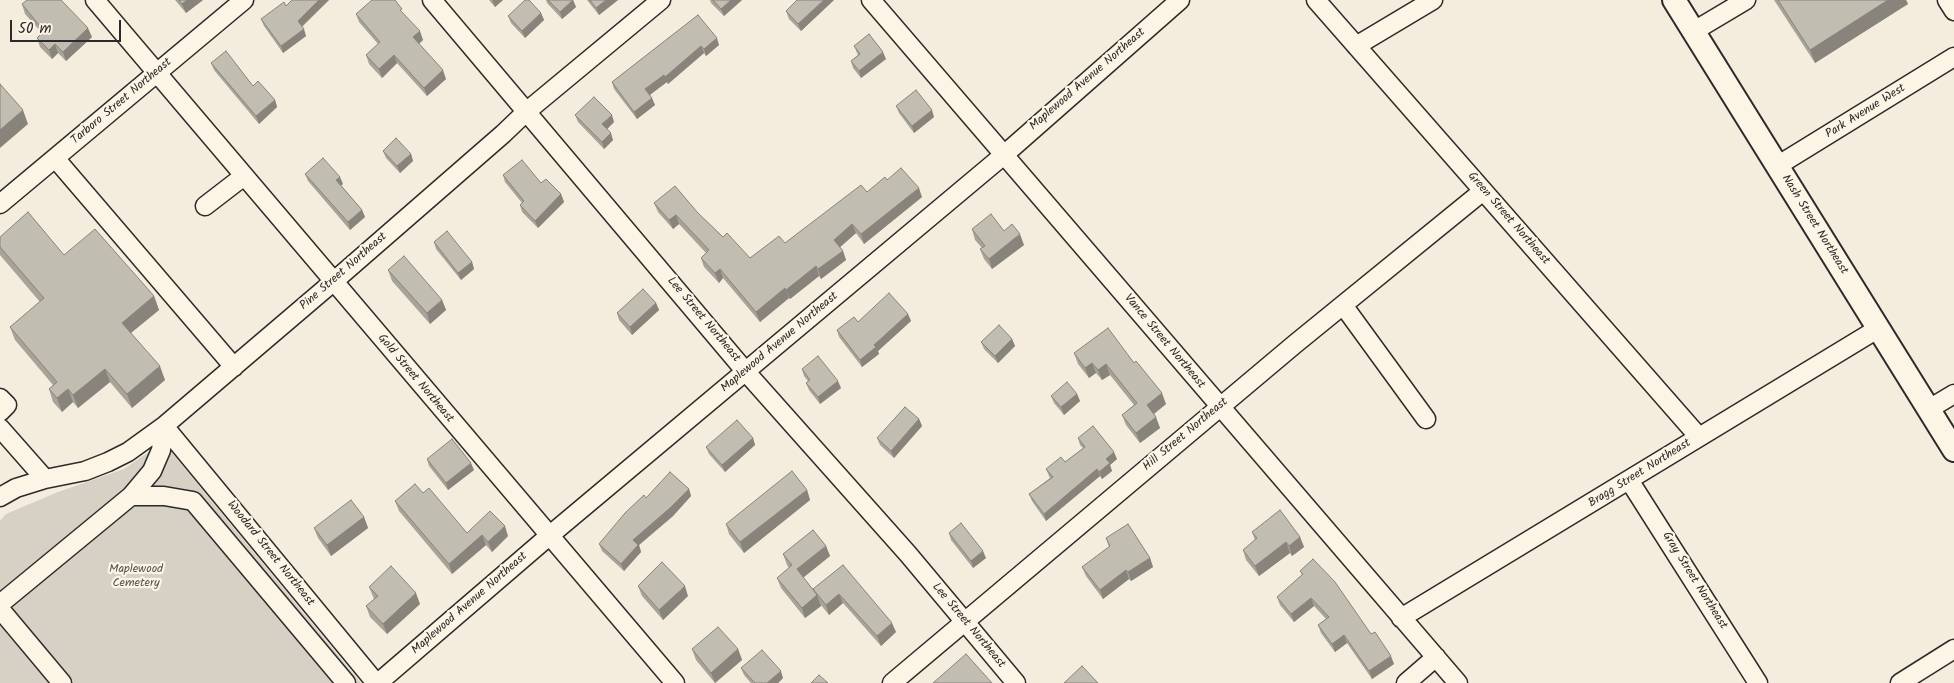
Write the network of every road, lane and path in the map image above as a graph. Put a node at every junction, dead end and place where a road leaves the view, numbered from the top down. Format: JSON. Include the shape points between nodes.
{"nodes":[{"id":1,"x":95,"y":0,"type":"edge"},
{"id":2,"x":244,"y":0,"type":"edge"},
{"id":3,"x":432,"y":0,"type":"edge"},
{"id":4,"x":661,"y":0,"type":"edge"},
{"id":5,"x":871,"y":0,"type":"edge"},
{"id":6,"x":1180,"y":0,"type":"edge"},
{"id":7,"x":1316,"y":0,"type":"edge"},
{"id":8,"x":1433,"y":0,"type":"edge"},
{"id":9,"x":1674,"y":0,"type":"edge"},
{"id":10,"x":1746,"y":0,"type":"edge"},
{"id":11,"x":1947,"y":0,"type":"edge"},
{"id":12,"x":1954,"y":11,"type":"edge"},
{"id":13,"x":1694,"y":31,"type":"junction"},
{"id":14,"x":1356,"y":46,"type":"junction"},
{"id":15,"x":1954,"y":57,"type":"edge"},
{"id":16,"x":157,"y":74,"type":"junction"},
{"id":17,"x":526,"y":112,"type":"junction"},
{"id":18,"x":1005,"y":154,"type":"junction"},
{"id":19,"x":55,"y":158,"type":"junction"},
{"id":20,"x":1777,"y":166,"type":"junction"},
{"id":21,"x":244,"y":176,"type":"junction"},
{"id":22,"x":1483,"y":191,"type":"junction"},
{"id":23,"x":0,"y":204,"type":"edge"},
{"id":24,"x":205,"y":206,"type":"dead end"},
{"id":25,"x":333,"y":282,"type":"junction"},
{"id":26,"x":1343,"y":305,"type":"junction"},
{"id":27,"x":1879,"y":328,"type":"junction"},
{"id":28,"x":234,"y":366,"type":"junction"},
{"id":29,"x":746,"y":372,"type":"junction"},
{"id":30,"x":1954,"y":394,"type":"edge"},
{"id":31,"x":0,"y":398,"type":"edge"},
{"id":32,"x":1220,"y":407,"type":"junction"},
{"id":33,"x":1929,"y":409,"type":"junction"},
{"id":34,"x":0,"y":412,"type":"edge"},
{"id":35,"x":1426,"y":419,"type":"dead end"},
{"id":36,"x":164,"y":426,"type":"junction"},
{"id":37,"x":0,"y":428,"type":"edge"},
{"id":38,"x":1699,"y":438,"type":"junction"},
{"id":39,"x":1954,"y":450,"type":"edge"},
{"id":40,"x":45,"y":479,"type":"junction"},
{"id":41,"x":1630,"y":480,"type":"junction"},
{"id":42,"x":131,"y":496,"type":"junction"},
{"id":43,"x":0,"y":497,"type":"edge"},
{"id":44,"x":549,"y":536,"type":"junction"},
{"id":45,"x":0,"y":604,"type":"edge"},
{"id":46,"x":0,"y":609,"type":"edge"},
{"id":47,"x":1401,"y":618,"type":"junction"},
{"id":48,"x":964,"y":623,"type":"junction"},
{"id":49,"x":1954,"y":649,"type":"edge"},
{"id":50,"x":1436,"y":657,"type":"junction"},
{"id":51,"x":62,"y":683,"type":"edge"},
{"id":52,"x":346,"y":683,"type":"edge"},
{"id":53,"x":377,"y":683,"type":"edge"},
{"id":54,"x":675,"y":683,"type":"edge"},
{"id":55,"x":892,"y":683,"type":"edge"},
{"id":56,"x":1016,"y":683,"type":"edge"},
{"id":57,"x":1406,"y":683,"type":"edge"},
{"id":58,"x":1458,"y":683,"type":"edge"},
{"id":59,"x":1758,"y":683,"type":"edge"},
{"id":60,"x":1900,"y":683,"type":"edge"}],
"edges":[{"from":1,"to":16,"type":"street","name":"Gold Street Northeast"},
{"from":2,"to":16,"type":"street","name":"Tarboro Street Northeast"},
{"from":3,"to":17,"type":"street","name":"Lee Street Northeast"},
{"from":4,"to":17,"type":"street","name":"Pine Street Northeast"},
{"from":5,"to":18,"type":"street","name":"Vance Street Northeast"},
{"from":6,"to":18,"type":"street","name":"Maplewood Avenue Northeast"},
{"from":7,"to":14,"type":"street","name":"Green Street Northeast"},
{"from":8,"to":14,"type":"street"},
{"from":9,"to":13,"type":"main road","name":"Nash Street Northeast"},
{"from":10,"to":13,"type":"street"},
{"from":11,"to":12,"type":"street"},
{"from":13,"to":20,"type":"main road","name":"Nash Street Northeast"},
{"from":14,"to":22,"type":"street","name":"Green Street Northeast"},
{"from":15,"to":20,"type":"street","name":"Park Avenue West"},
{"from":16,"to":19,"type":"street","name":"Tarboro Street Northeast"},
{"from":16,"to":21,"type":"street","name":"Gold Street Northeast"},
{"from":17,"to":25,"type":"street","name":"Pine Street Northeast"},
{"from":17,"to":29,"type":"street","name":"Lee Street Northeast"},
{"from":18,"to":29,"type":"street","name":"Maplewood Avenue Northeast"},
{"from":18,"to":32,"type":"street","name":"Vance Street Northeast"},
{"from":19,"to":23,"type":"street","name":"Tarboro Street Northeast"},
{"from":19,"to":28,"type":"street"},
{"from":20,"to":27,"type":"main road","name":"Nash Street Northeast"},
{"from":21,"to":24,"type":"street"},
{"from":21,"to":25,"type":"street","name":"Gold Street Northeast"},
{"from":22,"to":26,"type":"street","name":"Hill Street Northeast"},
{"from":22,"to":38,"type":"street","name":"Green Street Northeast"},
{"from":25,"to":28,"type":"street","name":"Pine Street Northeast"},
{"from":25,"to":44,"type":"street","name":"Gold Street Northeast"},
{"from":26,"to":32,"type":"street","name":"Hill Street Northeast"},
{"from":26,"to":35,"type":"street"},
{"from":27,"to":33,"type":"main road","name":"Nash Street Northeast"},
{"from":27,"to":38,"type":"street","name":"Bragg Street Northeast"},
{"from":28,"to":36,"type":"street","name":"Pine Street Northeast"},
{"from":29,"to":44,"type":"street","name":"Maplewood Avenue Northeast"},
{"from":29,"to":48,"type":"street","name":"Lee Street Northeast","via":[[908,554]]},
{"from":30,"to":33,"type":"street"},
{"from":31,"to":34,"type":"street","via":[[7,406]]},
{"from":32,"to":47,"type":"street","name":"Vance Street Northeast"},
{"from":32,"to":48,"type":"street","name":"Hill Street Northeast"},
{"from":33,"to":39,"type":"main road","name":"Nash Street Northeast"},
{"from":36,"to":40,"type":"street","name":"Pine Street Northeast","via":[[108,462],[85,471]]},
{"from":36,"to":42,"type":"street","via":[[162,450],[152,471]]},
{"from":36,"to":53,"type":"street","name":"Woodard Street Northeast"},
{"from":37,"to":40,"type":"street"},
{"from":38,"to":41,"type":"street","name":"Bragg Street Northeast"},
{"from":40,"to":43,"type":"street","name":"Pine Street Northeast"},
{"from":41,"to":47,"type":"street","name":"Bragg Street Northeast"},
{"from":41,"to":59,"type":"street","name":"Gray Street Northeast"},
{"from":42,"to":45,"type":"street"},
{"from":42,"to":52,"type":"street","via":[[164,496],[192,502]]},
{"from":44,"to":53,"type":"street","name":"Maplewood Avenue Northeast"},
{"from":44,"to":54,"type":"street","name":"Gold Street Northeast"},
{"from":46,"to":51,"type":"street"},
{"from":47,"to":50,"type":"street","name":"Vance Street Northeast"},
{"from":48,"to":55,"type":"street","name":"Hill Street Northeast"},
{"from":48,"to":56,"type":"street","name":"Lee Street Northeast"},
{"from":49,"to":60,"type":"street"},
{"from":50,"to":57,"type":"street"},
{"from":50,"to":58,"type":"street","name":"Vance Street Northeast"}]}
